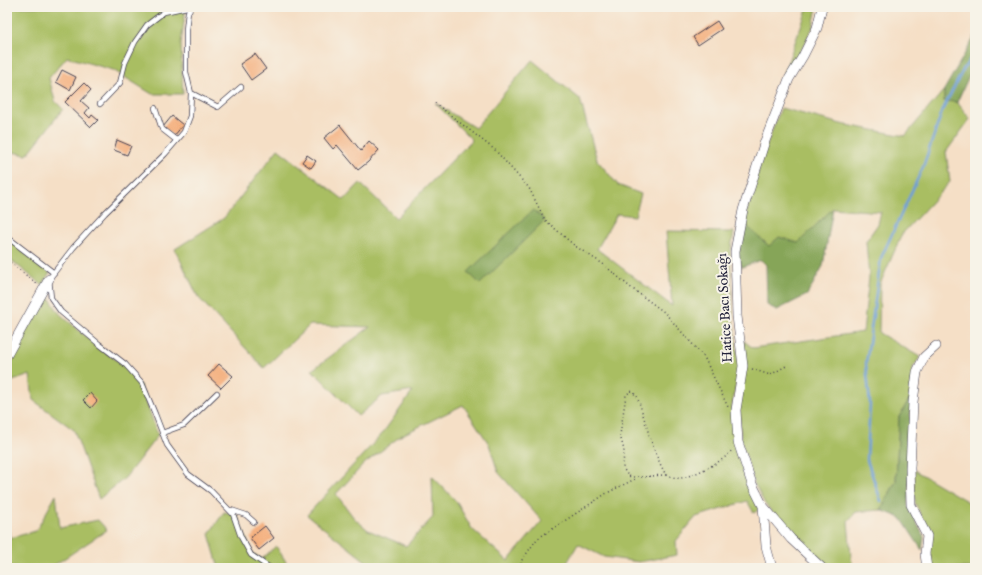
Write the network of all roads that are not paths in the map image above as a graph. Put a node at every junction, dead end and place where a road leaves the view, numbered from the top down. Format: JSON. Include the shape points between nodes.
{"nodes":[{"id":1,"x":187,"y":7,"type":"edge"},
{"id":2,"x":191,"y":7,"type":"edge"},
{"id":3,"x":822,"y":7,"type":"edge"},
{"id":4,"x":241,"y":87,"type":"dead end"},
{"id":5,"x":191,"y":93,"type":"junction"},
{"id":6,"x":100,"y":104,"type":"dead end"},
{"id":7,"x":155,"y":108,"type":"dead end"},
{"id":8,"x":176,"y":140,"type":"junction"},
{"id":9,"x":7,"y":237,"type":"edge"},
{"id":10,"x":52,"y":276,"type":"junction"},
{"id":11,"x":936,"y":346,"type":"dead end"},
{"id":12,"x":7,"y":355,"type":"edge"},
{"id":13,"x":217,"y":393,"type":"dead end"},
{"id":14,"x":162,"y":433,"type":"junction"},
{"id":15,"x":763,"y":506,"type":"junction"},
{"id":16,"x":229,"y":510,"type":"junction"},
{"id":17,"x":254,"y":522,"type":"dead end"},
{"id":18,"x":270,"y":568,"type":"edge"},
{"id":19,"x":772,"y":568,"type":"edge"},
{"id":20,"x":822,"y":568,"type":"edge"},
{"id":21,"x":927,"y":568,"type":"edge"}],
"edges":[{"from":1,"to":6,"type":"lane","via":[[164,12],[147,25],[125,63],[120,83]]},
{"from":2,"to":5,"type":"lane","via":[[186,30],[186,72]]},
{"from":3,"to":15,"type":"street","name":"Hatice Bacı Sokağı","via":[[817,28],[789,79],[765,141],[743,210],[735,251],[737,316],[743,366],[736,410],[738,442],[752,484]]},
{"from":4,"to":5,"type":"lane","via":[[218,107]]},
{"from":5,"to":8,"type":"lane","via":[[190,116],[184,132]]},
{"from":7,"to":8,"type":"lane","via":[[162,129]]},
{"from":8,"to":10,"type":"lane","via":[[104,213]]},
{"from":9,"to":10,"type":"lane"},
{"from":10,"to":12,"type":"street"},
{"from":10,"to":14,"type":"lane","via":[[51,298],[61,312],[125,364],[142,383]]},
{"from":11,"to":21,"type":"street","via":[[924,357],[917,372],[910,468],[912,504],[926,536]]},
{"from":13,"to":14,"type":"lane","via":[[184,425]]},
{"from":14,"to":16,"type":"lane","via":[[188,474]]},
{"from":15,"to":19,"type":"street","name":"Hatice Bacı Sokağı","via":[[766,546]]},
{"from":15,"to":20,"type":"street","via":[[791,539]]},
{"from":16,"to":17,"type":"lane","via":[[246,515]]},
{"from":16,"to":18,"type":"lane","via":[[234,514],[241,538],[250,555]]}]}
